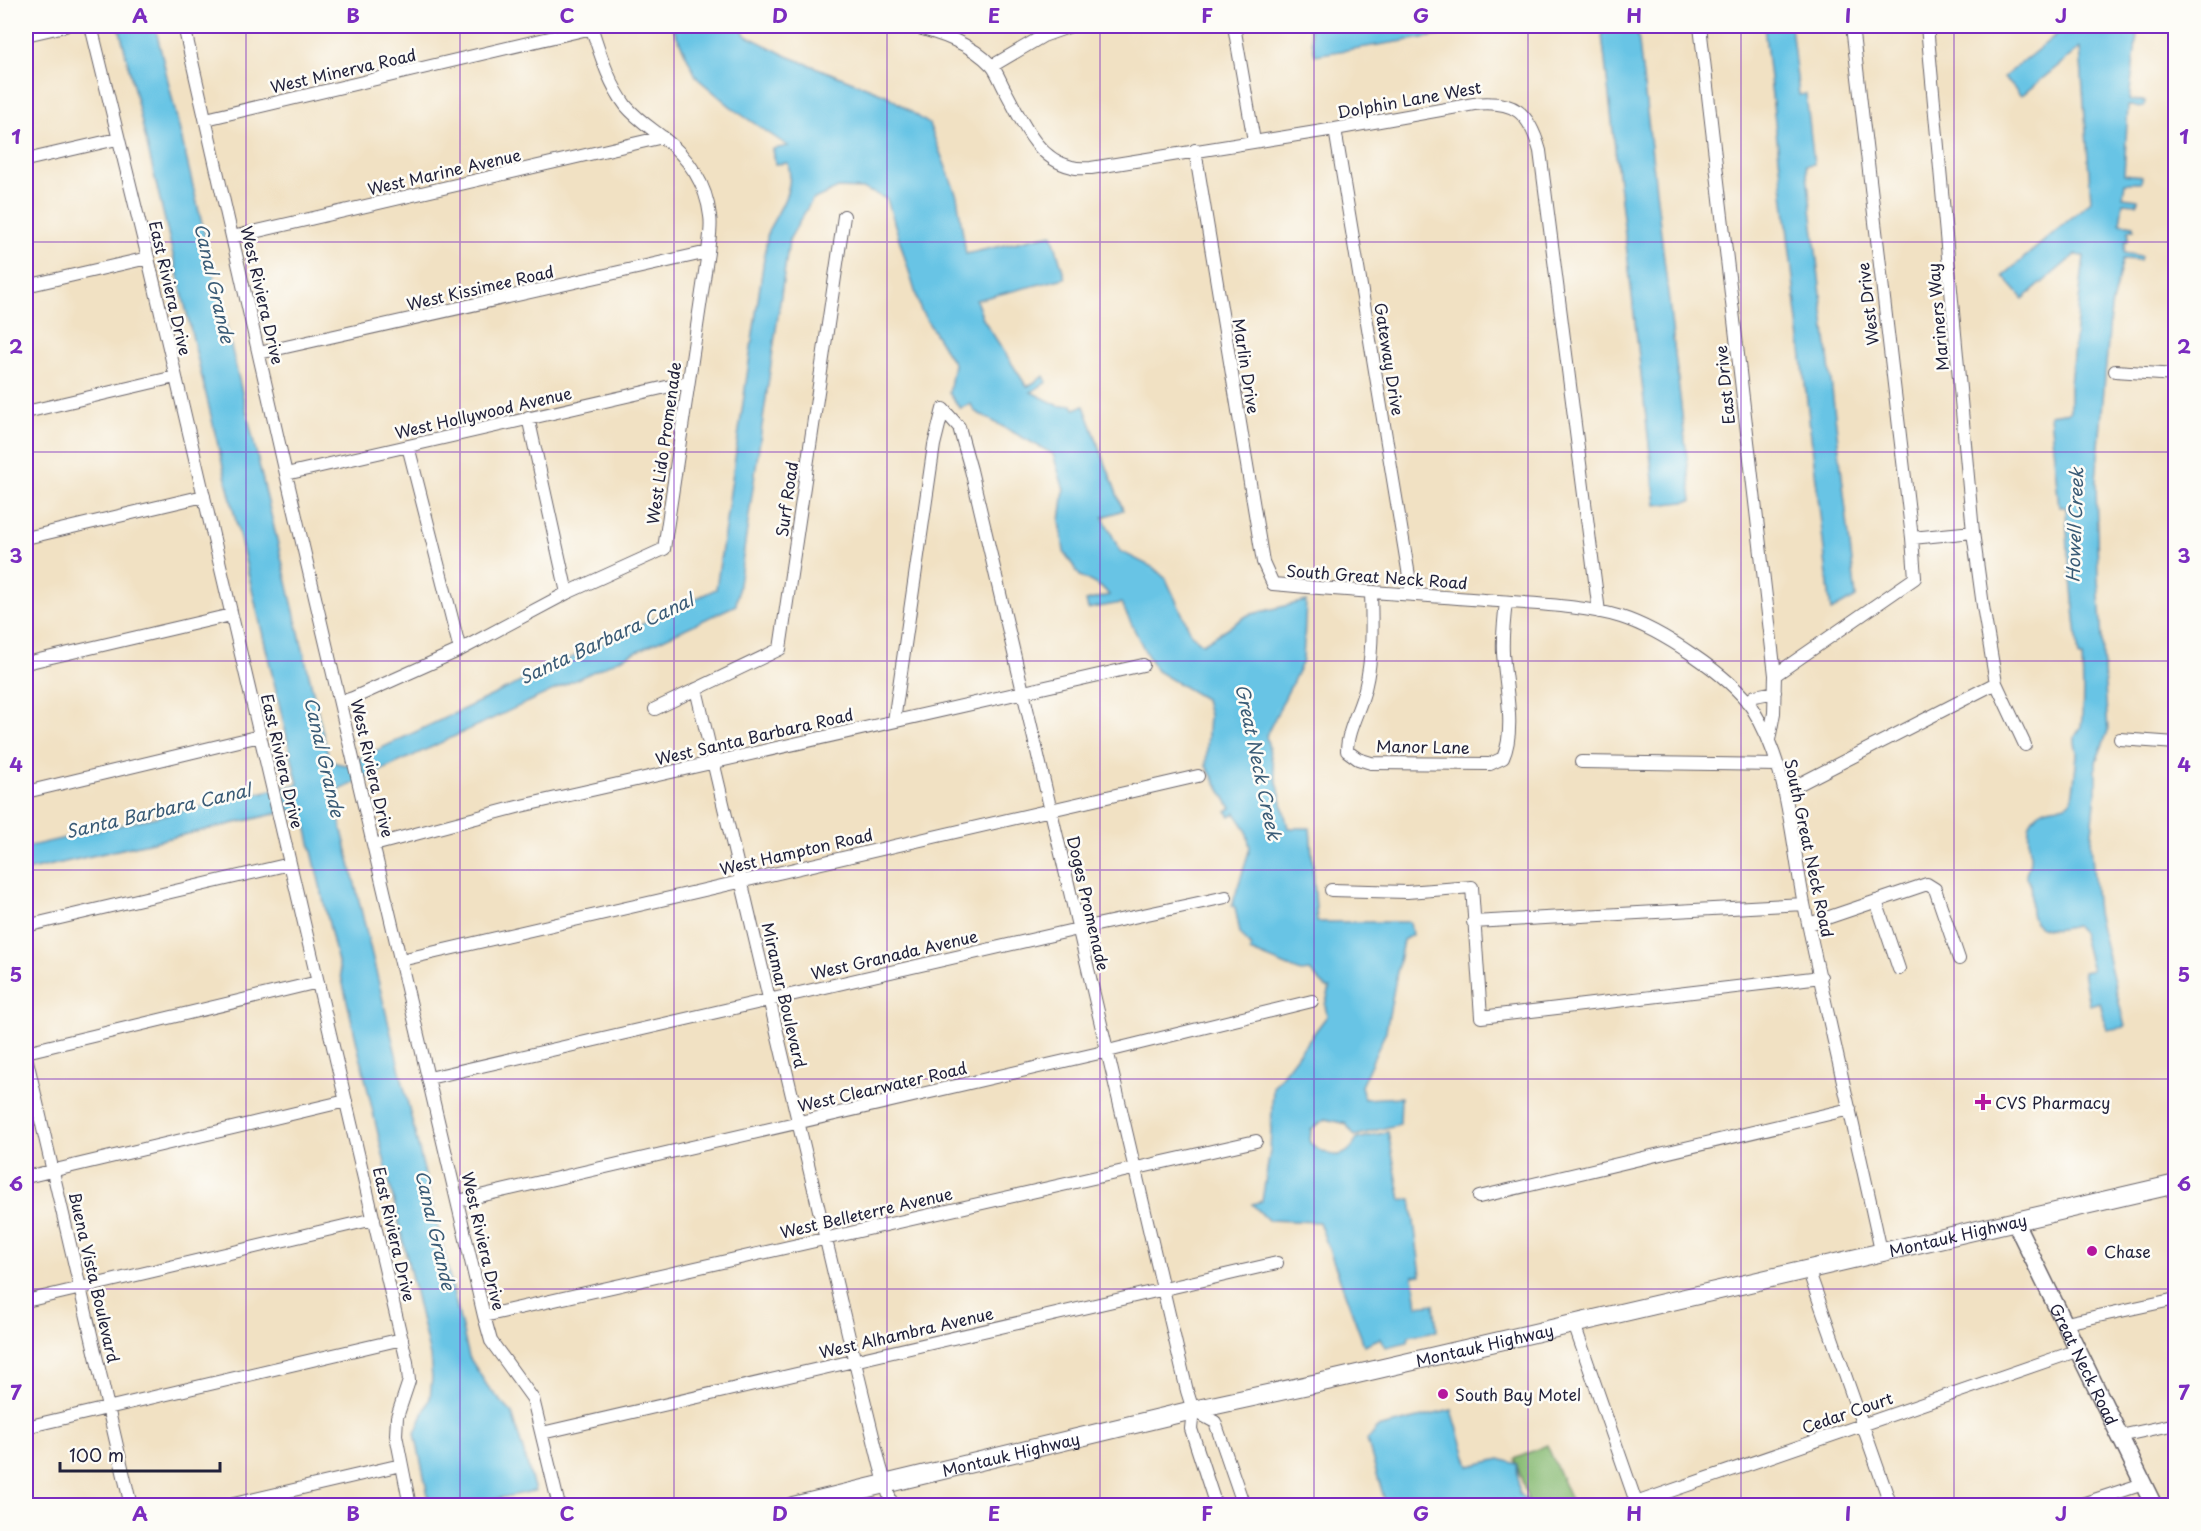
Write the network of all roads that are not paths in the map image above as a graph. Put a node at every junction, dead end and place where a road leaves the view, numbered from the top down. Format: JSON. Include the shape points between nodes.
{"nodes":[{"id":1,"x":64,"y":26,"type":"edge"},
{"id":2,"x":91,"y":26,"type":"edge"},
{"id":3,"x":184,"y":26,"type":"edge"},
{"id":4,"x":911,"y":26,"type":"edge"},
{"id":5,"x":1071,"y":26,"type":"edge"},
{"id":6,"x":1234,"y":26,"type":"edge"},
{"id":7,"x":1700,"y":26,"type":"edge"},
{"id":8,"x":1852,"y":26,"type":"edge"},
{"id":9,"x":1927,"y":26,"type":"edge"},
{"id":10,"x":592,"y":27,"type":"edge"},
{"id":11,"x":26,"y":34,"type":"edge"},
{"id":12,"x":992,"y":66,"type":"junction"},
{"id":13,"x":206,"y":119,"type":"junction"},
{"id":14,"x":1335,"y":129,"type":"junction"},
{"id":15,"x":663,"y":137,"type":"junction"},
{"id":16,"x":117,"y":139,"type":"junction"},
{"id":17,"x":1254,"y":141,"type":"junction"},
{"id":18,"x":1195,"y":150,"type":"junction"},
{"id":19,"x":26,"y":160,"type":"edge"},
{"id":20,"x":844,"y":216,"type":"dead end"},
{"id":21,"x":232,"y":237,"type":"junction"},
{"id":22,"x":708,"y":252,"type":"junction"},
{"id":23,"x":148,"y":258,"type":"junction"},
{"id":24,"x":26,"y":286,"type":"edge"},
{"id":25,"x":259,"y":353,"type":"junction"},
{"id":26,"x":2115,"y":371,"type":"dead end"},
{"id":27,"x":2175,"y":375,"type":"edge"},
{"id":28,"x":175,"y":377,"type":"junction"},
{"id":29,"x":688,"y":382,"type":"junction"},
{"id":30,"x":26,"y":412,"type":"edge"},
{"id":31,"x":528,"y":417,"type":"junction"},
{"id":32,"x":408,"y":446,"type":"junction"},
{"id":33,"x":286,"y":474,"type":"junction"},
{"id":34,"x":204,"y":496,"type":"junction"},
{"id":35,"x":1973,"y":532,"type":"junction"},
{"id":36,"x":26,"y":538,"type":"edge"},
{"id":37,"x":1912,"y":538,"type":"junction"},
{"id":38,"x":1273,"y":584,"type":"joint"},
{"id":39,"x":1371,"y":592,"type":"junction"},
{"id":40,"x":567,"y":593,"type":"junction"},
{"id":41,"x":1412,"y":594,"type":"junction"},
{"id":42,"x":1506,"y":602,"type":"junction"},
{"id":43,"x":1599,"y":612,"type":"junction"},
{"id":44,"x":231,"y":615,"type":"junction"},
{"id":45,"x":459,"y":650,"type":"junction"},
{"id":46,"x":26,"y":663,"type":"edge"},
{"id":47,"x":1143,"y":665,"type":"dead end"},
{"id":48,"x":1775,"y":675,"type":"junction"},
{"id":49,"x":1996,"y":683,"type":"junction"},
{"id":50,"x":696,"y":689,"type":"junction"},
{"id":51,"x":1022,"y":692,"type":"junction"},
{"id":52,"x":1775,"y":692,"type":"junction"},
{"id":53,"x":341,"y":702,"type":"junction"},
{"id":54,"x":1747,"y":702,"type":"junction"},
{"id":55,"x":655,"y":709,"type":"dead end"},
{"id":56,"x":894,"y":721,"type":"junction"},
{"id":57,"x":260,"y":736,"type":"junction"},
{"id":58,"x":2120,"y":739,"type":"dead end"},
{"id":59,"x":1769,"y":740,"type":"junction"},
{"id":60,"x":2175,"y":743,"type":"edge"},
{"id":61,"x":2025,"y":746,"type":"dead end"},
{"id":62,"x":1581,"y":762,"type":"dead end"},
{"id":63,"x":713,"y":763,"type":"junction"},
{"id":64,"x":1778,"y":765,"type":"junction"},
{"id":65,"x":1198,"y":776,"type":"dead end"},
{"id":66,"x":26,"y":792,"type":"edge"},
{"id":67,"x":1784,"y":792,"type":"junction"},
{"id":68,"x":1051,"y":810,"type":"junction"},
{"id":69,"x":374,"y":845,"type":"junction"},
{"id":70,"x":290,"y":864,"type":"junction"},
{"id":71,"x":741,"y":880,"type":"junction"},
{"id":72,"x":1331,"y":890,"type":"dead end"},
{"id":73,"x":1226,"y":897,"type":"dead end"},
{"id":74,"x":1876,"y":901,"type":"junction"},
{"id":75,"x":1804,"y":904,"type":"junction"},
{"id":76,"x":1473,"y":922,"type":"junction"},
{"id":77,"x":1809,"y":924,"type":"junction"},
{"id":78,"x":26,"y":926,"type":"edge"},
{"id":79,"x":1078,"y":929,"type":"junction"},
{"id":80,"x":1959,"y":958,"type":"dead end"},
{"id":81,"x":401,"y":960,"type":"junction"},
{"id":82,"x":1899,"y":969,"type":"dead end"},
{"id":83,"x":1821,"y":977,"type":"junction"},
{"id":84,"x":318,"y":982,"type":"junction"},
{"id":85,"x":769,"y":1000,"type":"junction"},
{"id":86,"x":1312,"y":1001,"type":"dead end"},
{"id":87,"x":1108,"y":1051,"type":"junction"},
{"id":88,"x":26,"y":1054,"type":"edge"},
{"id":89,"x":429,"y":1078,"type":"junction"},
{"id":90,"x":346,"y":1101,"type":"junction"},
{"id":91,"x":1850,"y":1109,"type":"junction"},
{"id":92,"x":799,"y":1122,"type":"junction"},
{"id":93,"x":1256,"y":1141,"type":"dead end"},
{"id":94,"x":1134,"y":1168,"type":"junction"},
{"id":95,"x":53,"y":1171,"type":"junction"},
{"id":96,"x":26,"y":1177,"type":"edge"},
{"id":97,"x":2175,"y":1184,"type":"edge"},
{"id":98,"x":1479,"y":1197,"type":"dead end"},
{"id":99,"x":458,"y":1201,"type":"junction"},
{"id":100,"x":374,"y":1219,"type":"junction"},
{"id":101,"x":2015,"y":1222,"type":"junction"},
{"id":102,"x":826,"y":1238,"type":"junction"},
{"id":103,"x":1881,"y":1251,"type":"junction"},
{"id":104,"x":1277,"y":1263,"type":"dead end"},
{"id":105,"x":1808,"y":1269,"type":"junction"},
{"id":106,"x":81,"y":1288,"type":"junction"},
{"id":107,"x":1164,"y":1290,"type":"junction"},
{"id":108,"x":2175,"y":1299,"type":"edge"},
{"id":109,"x":26,"y":1301,"type":"edge"},
{"id":110,"x":484,"y":1316,"type":"junction"},
{"id":111,"x":2066,"y":1323,"type":"junction"},
{"id":112,"x":1574,"y":1324,"type":"junction"},
{"id":113,"x":402,"y":1339,"type":"junction"},
{"id":114,"x":2079,"y":1350,"type":"junction"},
{"id":115,"x":855,"y":1361,"type":"junction"},
{"id":116,"x":108,"y":1408,"type":"junction"},
{"id":117,"x":1193,"y":1410,"type":"junction"},
{"id":118,"x":2175,"y":1424,"type":"edge"},
{"id":119,"x":1863,"y":1425,"type":"junction"},
{"id":120,"x":26,"y":1427,"type":"edge"},
{"id":121,"x":542,"y":1433,"type":"junction"},
{"id":122,"x":2121,"y":1436,"type":"junction"},
{"id":123,"x":401,"y":1465,"type":"junction"},
{"id":124,"x":885,"y":1484,"type":"junction"},
{"id":125,"x":2143,"y":1484,"type":"junction"},
{"id":126,"x":1631,"y":1504,"type":"edge"},
{"id":127,"x":131,"y":1506,"type":"edge"},
{"id":128,"x":225,"y":1506,"type":"edge"},
{"id":129,"x":410,"y":1506,"type":"edge"},
{"id":130,"x":559,"y":1506,"type":"edge"},
{"id":131,"x":794,"y":1506,"type":"edge"},
{"id":132,"x":892,"y":1506,"type":"edge"},
{"id":133,"x":1216,"y":1506,"type":"edge"},
{"id":134,"x":1244,"y":1506,"type":"edge"},
{"id":135,"x":1891,"y":1506,"type":"edge"},
{"id":136,"x":2076,"y":1506,"type":"edge"},
{"id":137,"x":2154,"y":1506,"type":"edge"}],
"edges":[{"from":1,"to":11,"type":"street"},
{"from":2,"to":16,"type":"street","name":"East Riviera Drive"},
{"from":3,"to":13,"type":"street","name":"West Riviera Drive"},
{"from":4,"to":12,"type":"street","via":[[938,32],[965,45]]},
{"from":5,"to":12,"type":"street","via":[[1043,36]]},
{"from":6,"to":17,"type":"street"},
{"from":7,"to":48,"type":"street","name":"East Drive"},
{"from":8,"to":37,"type":"street","name":"West Drive"},
{"from":9,"to":35,"type":"street","name":"Mariners Way"},
{"from":10,"to":13,"type":"street","name":"West Minerva Road"},
{"from":10,"to":15,"type":"street","name":"West Lido Promenade","via":[[604,63],[626,105]]},
{"from":12,"to":18,"type":"street","name":"Dolphin Lane West","via":[[1040,149],[1073,168]]},
{"from":13,"to":21,"type":"street","name":"West Riviera Drive"},
{"from":14,"to":17,"type":"street","name":"Dolphin Lane West"},
{"from":14,"to":41,"type":"street","name":"Gateway Drive"},
{"from":14,"to":43,"type":"street","name":"Dolphin Lane West","via":[[1495,102],[1526,118],[1535,134]]},
{"from":15,"to":21,"type":"street","name":"West Marine Avenue"},
{"from":15,"to":22,"type":"street","name":"West Lido Promenade","via":[[698,173],[711,217]]},
{"from":16,"to":19,"type":"street"},
{"from":16,"to":23,"type":"street","name":"East Riviera Drive"},
{"from":17,"to":18,"type":"street","name":"Dolphin Lane West"},
{"from":18,"to":38,"type":"street","name":"Marlin Drive","via":[[1263,562]]},
{"from":20,"to":50,"type":"street","name":"Surf Road","via":[[780,649]]},
{"from":21,"to":25,"type":"street","name":"West Riviera Drive"},
{"from":22,"to":25,"type":"street","name":"West Kissimee Road"},
{"from":22,"to":29,"type":"street","name":"West Lido Promenade"},
{"from":23,"to":24,"type":"street"},
{"from":23,"to":28,"type":"street","name":"East Riviera Drive"},
{"from":25,"to":33,"type":"street","name":"West Riviera Drive"},
{"from":26,"to":27,"type":"street"},
{"from":28,"to":30,"type":"street"},
{"from":28,"to":34,"type":"street","name":"East Riviera Drive"},
{"from":29,"to":31,"type":"street","name":"West Hollywood Avenue"},
{"from":29,"to":40,"type":"street","name":"West Lido Promenade","via":[[664,549]]},
{"from":31,"to":32,"type":"street","name":"West Hollywood Avenue"},
{"from":31,"to":40,"type":"street"},
{"from":32,"to":33,"type":"street","name":"West Hollywood Avenue"},
{"from":32,"to":45,"type":"street"},
{"from":33,"to":53,"type":"street","name":"West Riviera Drive"},
{"from":34,"to":36,"type":"street"},
{"from":34,"to":44,"type":"street","name":"East Riviera Drive"},
{"from":35,"to":37,"type":"street"},
{"from":35,"to":49,"type":"street","name":"Mariners Way"},
{"from":37,"to":48,"type":"street","name":"West Drive","via":[[1915,578]]},
{"from":38,"to":39,"type":"street","name":"South Great Neck Road"},
{"from":39,"to":41,"type":"street","name":"South Great Neck Road"},
{"from":39,"to":42,"type":"street","name":"Manor Lane","via":[[1370,664],[1365,691],[1347,739],[1347,751],[1371,763],[1490,764],[1503,759],[1509,746],[1503,650]]},
{"from":40,"to":45,"type":"street","name":"West Lido Promenade"},
{"from":41,"to":42,"type":"street","name":"South Great Neck Road"},
{"from":42,"to":43,"type":"street","name":"South Great Neck Road"},
{"from":43,"to":54,"type":"street","name":"South Great Neck Road","via":[[1647,627],[1673,642],[1705,664]]},
{"from":44,"to":46,"type":"street"},
{"from":44,"to":57,"type":"street","name":"East Riviera Drive"},
{"from":45,"to":53,"type":"street","name":"West Lido Promenade"},
{"from":47,"to":51,"type":"street","name":"West Santa Barbara Road"},
{"from":48,"to":52,"type":"street","name":"East Drive"},
{"from":49,"to":61,"type":"street","name":"Mariners Way"},
{"from":49,"to":67,"type":"street"},
{"from":50,"to":55,"type":"street","name":"Surf Road"},
{"from":50,"to":63,"type":"street","name":"Miramar Boulevard"},
{"from":51,"to":56,"type":"street","name":"West Santa Barbara Road"},
{"from":51,"to":56,"type":"street","name":"Doges Promenade","via":[[969,460],[959,427],[943,409],[934,445]]},
{"from":51,"to":68,"type":"street","name":"Doges Promenade"},
{"from":52,"to":54,"type":"street"},
{"from":52,"to":59,"type":"street","name":"East Drive"},
{"from":53,"to":69,"type":"street","name":"West Riviera Drive"},
{"from":54,"to":59,"type":"street","name":"South Great Neck Road"},
{"from":56,"to":63,"type":"street","name":"West Santa Barbara Road"},
{"from":57,"to":66,"type":"street"},
{"from":57,"to":70,"type":"street","name":"East Riviera Drive"},
{"from":58,"to":60,"type":"street"},
{"from":59,"to":64,"type":"street","name":"South Great Neck Road"},
{"from":62,"to":64,"type":"street"},
{"from":63,"to":69,"type":"street","name":"West Santa Barbara Road","via":[[521,806]]},
{"from":63,"to":71,"type":"street","name":"Miramar Boulevard"},
{"from":64,"to":67,"type":"street","name":"South Great Neck Road"},
{"from":65,"to":68,"type":"street","name":"West Hampton Road"},
{"from":67,"to":75,"type":"street","name":"South Great Neck Road"},
{"from":68,"to":71,"type":"street","name":"West Hampton Road"},
{"from":68,"to":79,"type":"street","name":"Doges Promenade"},
{"from":69,"to":81,"type":"street","name":"West Riviera Drive"},
{"from":70,"to":78,"type":"street"},
{"from":70,"to":84,"type":"street","name":"East Riviera Drive"},
{"from":71,"to":81,"type":"street","name":"West Hampton Road"},
{"from":71,"to":85,"type":"street","name":"Miramar Boulevard"},
{"from":72,"to":76,"type":"street","via":[[1407,892],[1472,887]]},
{"from":73,"to":79,"type":"street","name":"West Granada Avenue"},
{"from":74,"to":77,"type":"street"},
{"from":74,"to":80,"type":"street","via":[[1927,884],[1935,889]]},
{"from":74,"to":82,"type":"street"},
{"from":75,"to":76,"type":"street"},
{"from":75,"to":77,"type":"street","name":"South Great Neck Road"},
{"from":76,"to":83,"type":"street","via":[[1480,1017]]},
{"from":77,"to":83,"type":"street","name":"South Great Neck Road"},
{"from":79,"to":85,"type":"street","name":"West Granada Avenue"},
{"from":79,"to":87,"type":"street","name":"Doges Promenade"},
{"from":81,"to":89,"type":"street","name":"West Riviera Drive"},
{"from":83,"to":91,"type":"street","name":"South Great Neck Road"},
{"from":84,"to":88,"type":"street"},
{"from":84,"to":90,"type":"street","name":"East Riviera Drive"},
{"from":85,"to":89,"type":"street","name":"West Granada Avenue"},
{"from":85,"to":92,"type":"street","name":"Miramar Boulevard"},
{"from":86,"to":87,"type":"street","name":"West Clearwater Road"},
{"from":87,"to":92,"type":"street","name":"West Clearwater Road"},
{"from":87,"to":94,"type":"street","name":"Doges Promenade"},
{"from":88,"to":95,"type":"street","name":"Buena Vista Boulevard"},
{"from":89,"to":99,"type":"street","name":"West Riviera Drive"},
{"from":90,"to":95,"type":"street"},
{"from":90,"to":100,"type":"street","name":"East Riviera Drive"},
{"from":91,"to":98,"type":"street"},
{"from":91,"to":103,"type":"street","name":"South Great Neck Road"},
{"from":92,"to":99,"type":"street","name":"West Clearwater Road"},
{"from":92,"to":102,"type":"street","name":"Miramar Boulevard"},
{"from":93,"to":94,"type":"street","name":"West Belleterre Avenue"},
{"from":94,"to":102,"type":"street","name":"West Belleterre Avenue"},
{"from":94,"to":107,"type":"street","name":"Doges Promenade"},
{"from":95,"to":96,"type":"street"},
{"from":95,"to":106,"type":"street","name":"Buena Vista Boulevard"},
{"from":97,"to":101,"type":"main road","name":"Montauk Highway"},
{"from":99,"to":110,"type":"street","name":"West Riviera Drive"},
{"from":100,"to":106,"type":"street"},
{"from":100,"to":113,"type":"street","name":"East Riviera Drive"},
{"from":101,"to":103,"type":"main road","name":"Montauk Highway"},
{"from":101,"to":111,"type":"main road","name":"Great Neck Road"},
{"from":102,"to":110,"type":"street","name":"West Belleterre Avenue"},
{"from":102,"to":115,"type":"street","name":"Miramar Boulevard"},
{"from":103,"to":105,"type":"main road","name":"Montauk Highway"},
{"from":104,"to":107,"type":"street","name":"West Alhambra Avenue"},
{"from":105,"to":112,"type":"main road","name":"Montauk Highway"},
{"from":105,"to":119,"type":"street"},
{"from":106,"to":109,"type":"street"},
{"from":106,"to":116,"type":"street","name":"Buena Vista Boulevard"},
{"from":107,"to":115,"type":"street","name":"West Alhambra Avenue"},
{"from":107,"to":117,"type":"street","name":"Doges Promenade"},
{"from":108,"to":111,"type":"street"},
{"from":110,"to":121,"type":"street","name":"West Riviera Drive","via":[[491,1341],[533,1399]]},
{"from":111,"to":114,"type":"main road","name":"Great Neck Road"},
{"from":112,"to":117,"type":"main road","name":"Montauk Highway"},
{"from":112,"to":126,"type":"street"},
{"from":113,"to":116,"type":"street"},
{"from":113,"to":123,"type":"street","name":"East Riviera Drive","via":[[409,1381],[397,1418]]},
{"from":114,"to":119,"type":"street","name":"Cedar Court"},
{"from":114,"to":122,"type":"main road","name":"Great Neck Road"},
{"from":115,"to":121,"type":"street","name":"West Alhambra Avenue"},
{"from":115,"to":124,"type":"street","name":"Miramar Boulevard"},
{"from":116,"to":120,"type":"street"},
{"from":116,"to":127,"type":"street","name":"Buena Vista Boulevard"},
{"from":117,"to":124,"type":"main road","name":"Montauk Highway"},
{"from":117,"to":133,"type":"street","name":"Doges Promenade","via":[[1191,1429]]},
{"from":117,"to":134,"type":"street","via":[[1215,1422]]},
{"from":118,"to":122,"type":"street"},
{"from":119,"to":126,"type":"street","name":"Cedar Court"},
{"from":119,"to":135,"type":"street"},
{"from":121,"to":130,"type":"street","name":"West Riviera Drive"},
{"from":122,"to":125,"type":"main road","name":"Great Neck Road"},
{"from":123,"to":128,"type":"street"},
{"from":123,"to":129,"type":"street","name":"East Riviera Drive"},
{"from":124,"to":131,"type":"main road","name":"Montauk Highway"},
{"from":124,"to":132,"type":"street","name":"Miramar Boulevard"},
{"from":125,"to":136,"type":"street"},
{"from":125,"to":137,"type":"main road","name":"Great Neck Road"}]}
